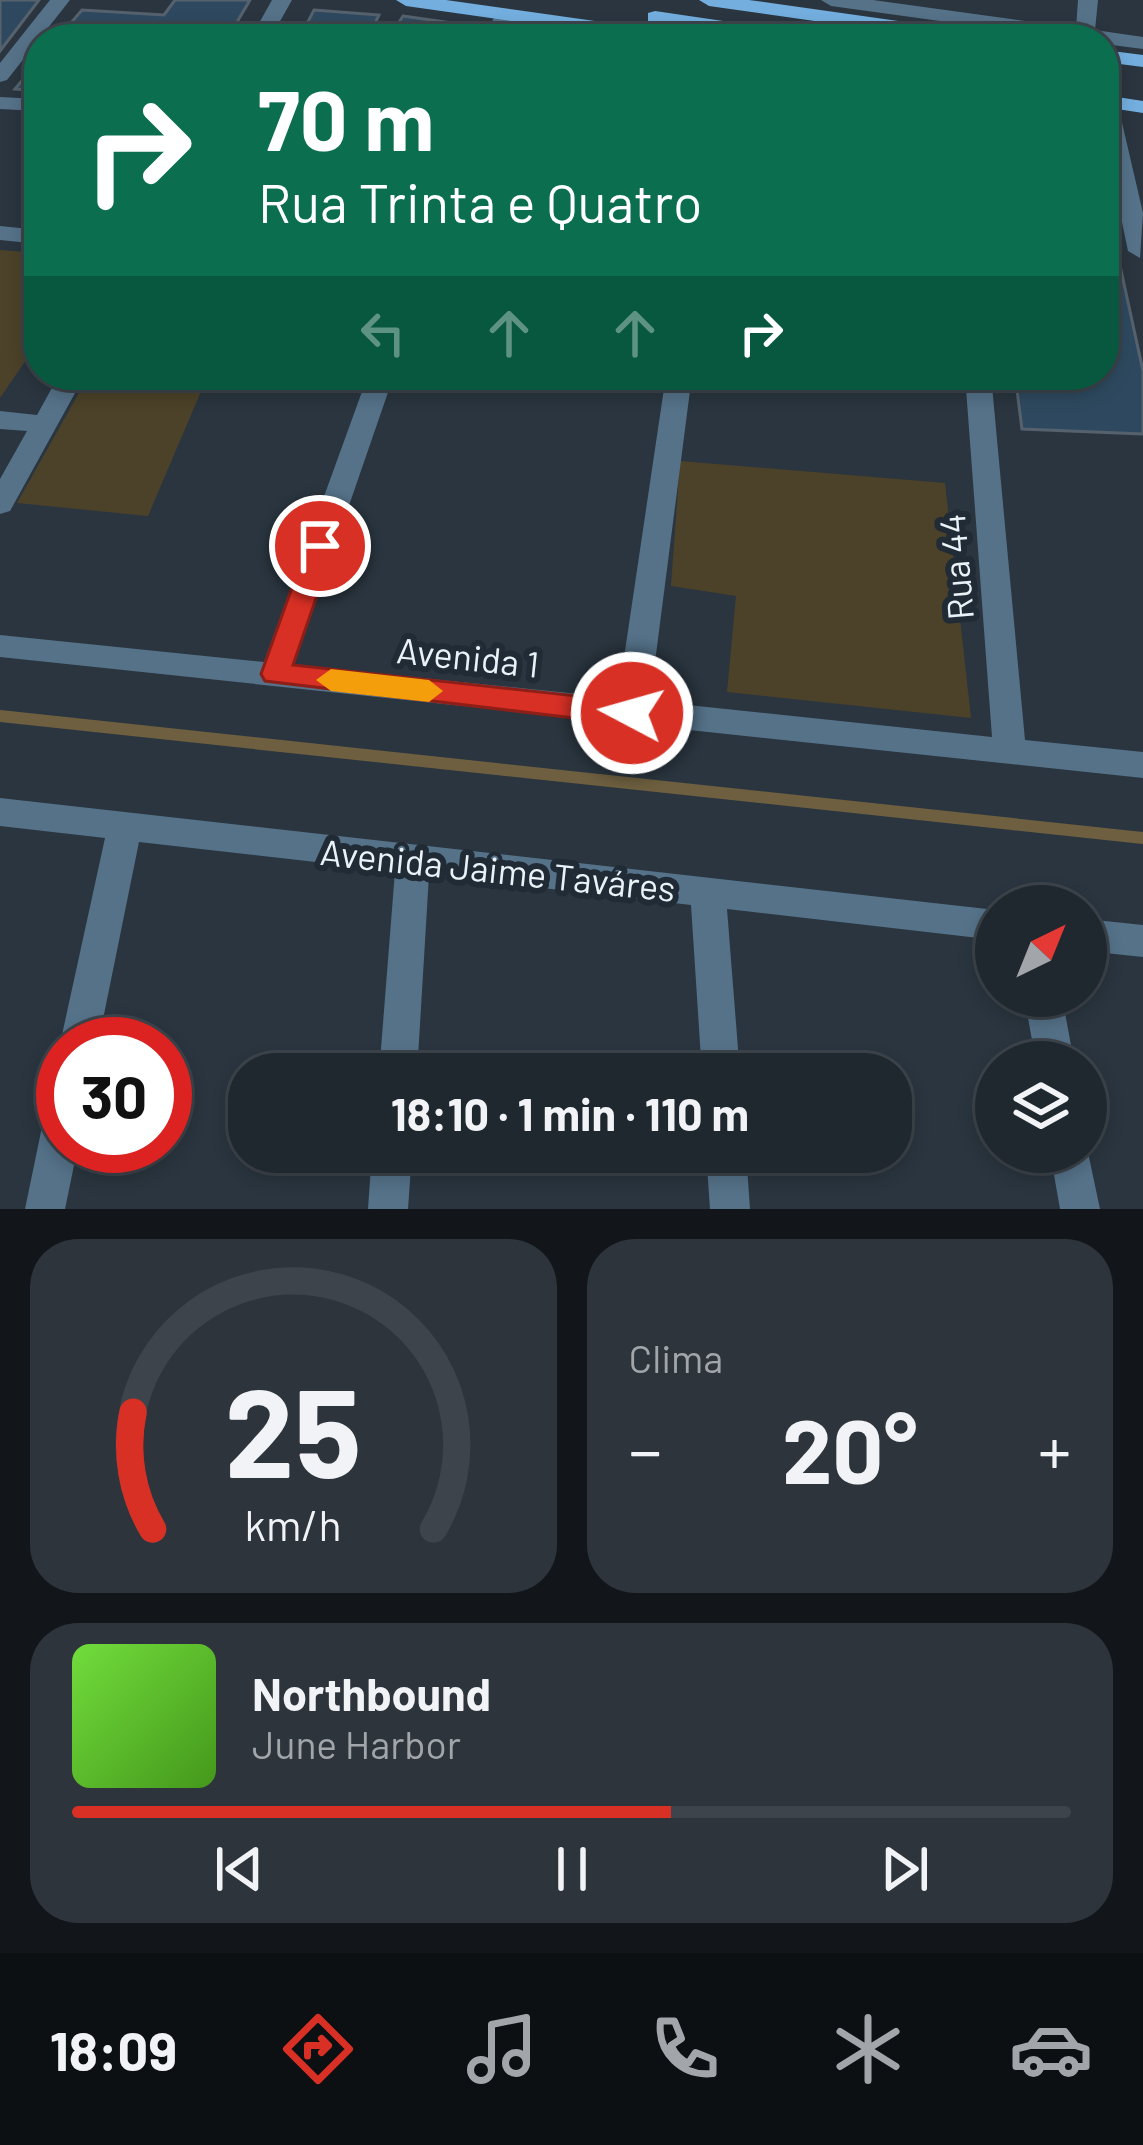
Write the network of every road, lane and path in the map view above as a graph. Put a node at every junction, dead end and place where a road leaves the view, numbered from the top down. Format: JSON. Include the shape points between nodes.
{"nodes":[{"id":1,"x":60,"y":0,"type":"edge"},
{"id":2,"x":406,"y":0,"type":"edge"},
{"id":3,"x":542,"y":0,"type":"edge"},
{"id":4,"x":709,"y":0,"type":"edge"},
{"id":5,"x":831,"y":0,"type":"edge"},
{"id":6,"x":507,"y":7,"type":"edge"},
{"id":7,"x":41,"y":24,"type":"edge"},
{"id":8,"x":599,"y":24,"type":"edge"},
{"id":9,"x":704,"y":24,"type":"edge"},
{"id":10,"x":861,"y":24,"type":"edge"},
{"id":11,"x":996,"y":24,"type":"edge"},
{"id":12,"x":24,"y":46,"type":"edge"},
{"id":13,"x":0,"y":76,"type":"edge"},
{"id":14,"x":1119,"y":157,"type":"edge"},
{"id":15,"x":1140,"y":251,"type":"dead end"},
{"id":16,"x":64,"y":390,"type":"edge"},
{"id":17,"x":376,"y":390,"type":"edge"},
{"id":18,"x":677,"y":390,"type":"edge"},
{"id":19,"x":979,"y":390,"type":"edge"},
{"id":20,"x":0,"y":420,"type":"edge"},
{"id":21,"x":45,"y":424,"type":"junction"},
{"id":22,"x":0,"y":504,"type":"edge"},
{"id":23,"x":0,"y":646,"type":"edge"},
{"id":24,"x":275,"y":674,"type":"junction"},
{"id":25,"x":632,"y":713,"type":"junction"},
{"id":26,"x":1010,"y":752,"type":"junction"},
{"id":27,"x":1143,"y":765,"type":"edge"},
{"id":28,"x":0,"y":812,"type":"edge"},
{"id":29,"x":125,"y":826,"type":"junction"},
{"id":30,"x":413,"y":859,"type":"junction"},
{"id":31,"x":708,"y":892,"type":"junction"},
{"id":32,"x":975,"y":923,"type":"edge"},
{"id":33,"x":1107,"y":937,"type":"edge"},
{"id":34,"x":1143,"y":941,"type":"edge"},
{"id":35,"x":86,"y":1017,"type":"edge"},
{"id":36,"x":399,"y":1053,"type":"edge"},
{"id":37,"x":720,"y":1053,"type":"edge"},
{"id":38,"x":52,"y":1173,"type":"edge"},
{"id":39,"x":391,"y":1173,"type":"edge"},
{"id":40,"x":727,"y":1173,"type":"edge"},
{"id":41,"x":1074,"y":1173,"type":"edge"},
{"id":42,"x":45,"y":1209,"type":"edge"},
{"id":43,"x":388,"y":1209,"type":"edge"},
{"id":44,"x":730,"y":1209,"type":"edge"},
{"id":45,"x":1080,"y":1209,"type":"edge"}],
"edges":[{"from":1,"to":7,"type":"street"},
{"from":2,"to":6,"type":"main road"},
{"from":3,"to":9,"type":"main road"},
{"from":4,"to":10,"type":"main road"},
{"from":5,"to":11,"type":"street"},
{"from":6,"to":8,"type":"main road"},
{"from":12,"to":13,"type":"street"},
{"from":14,"to":15,"type":"street"},
{"from":16,"to":21,"type":"street"},
{"from":17,"to":24,"type":"street"},
{"from":18,"to":25,"type":"street"},
{"from":19,"to":26,"type":"street","name":"Rua 44"},
{"from":20,"to":21,"type":"street"},
{"from":21,"to":22,"type":"street"},
{"from":23,"to":24,"type":"street","name":"Avenida 1"},
{"from":24,"to":25,"type":"street","name":"Avenida 1"},
{"from":25,"to":26,"type":"street","name":"Avenida 1"},
{"from":26,"to":27,"type":"street","name":"Avenida 1"},
{"from":28,"to":29,"type":"street","name":"Avenida Jaime Taváres"},
{"from":29,"to":30,"type":"street","name":"Avenida Jaime Taváres"},
{"from":29,"to":35,"type":"street"},
{"from":30,"to":31,"type":"street","name":"Avenida Jaime Taváres"},
{"from":30,"to":36,"type":"street"},
{"from":31,"to":32,"type":"street","name":"Avenida Jaime Taváres"},
{"from":31,"to":37,"type":"street"},
{"from":33,"to":34,"type":"street"},
{"from":38,"to":42,"type":"street"},
{"from":39,"to":43,"type":"street"},
{"from":40,"to":44,"type":"street"},
{"from":41,"to":45,"type":"street"}]}
